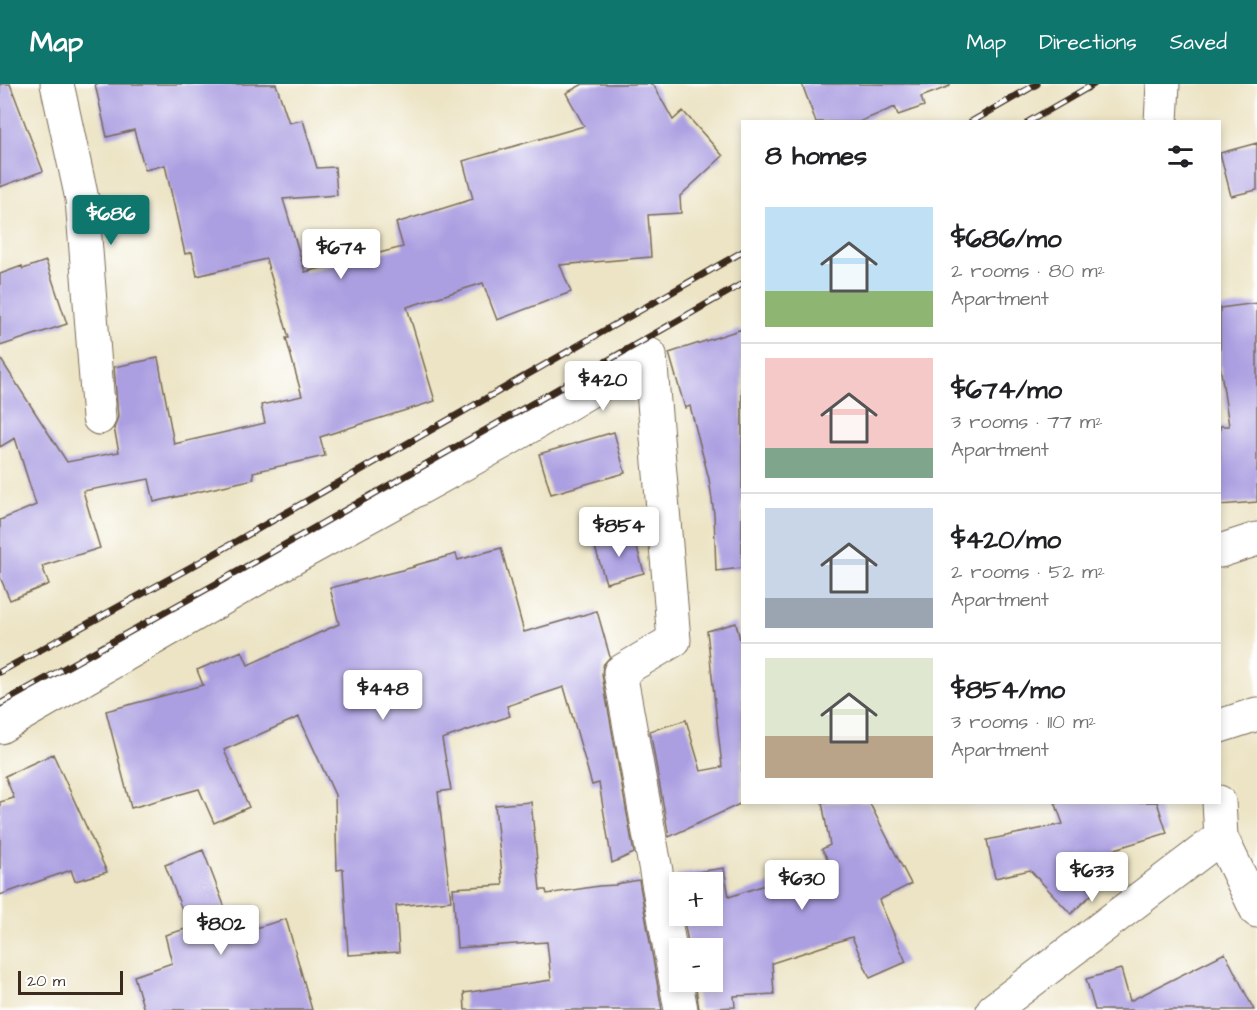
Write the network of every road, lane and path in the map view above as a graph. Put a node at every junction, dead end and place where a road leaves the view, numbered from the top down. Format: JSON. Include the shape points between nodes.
{"nodes":[{"id":1,"x":57,"y":84,"type":"edge"},
{"id":2,"x":1163,"y":84,"type":"edge"},
{"id":3,"x":1161,"y":120,"type":"edge"},
{"id":4,"x":99,"y":418,"type":"dead end"},
{"id":5,"x":1257,"y":539,"type":"edge"},
{"id":6,"x":1221,"y":551,"type":"edge"},
{"id":7,"x":1257,"y":714,"type":"edge"},
{"id":8,"x":1221,"y":726,"type":"edge"},
{"id":9,"x":0,"y":727,"type":"edge"},
{"id":10,"x":1219,"y":804,"type":"edge"},
{"id":11,"x":1221,"y":837,"type":"junction"},
{"id":12,"x":1257,"y":912,"type":"edge"},
{"id":13,"x":681,"y":1010,"type":"edge"},
{"id":14,"x":993,"y":1010,"type":"edge"}],
"edges":[{"from":1,"to":4,"type":"street","via":[[82,199]]},
{"from":2,"to":3,"type":"street"},
{"from":5,"to":6,"type":"street"},
{"from":7,"to":8,"type":"street"},
{"from":9,"to":13,"type":"street","via":[[650,355],[674,640],[620,672]]},
{"from":10,"to":11,"type":"street"},
{"from":11,"to":12,"type":"street"},
{"from":11,"to":14,"type":"street"}]}
